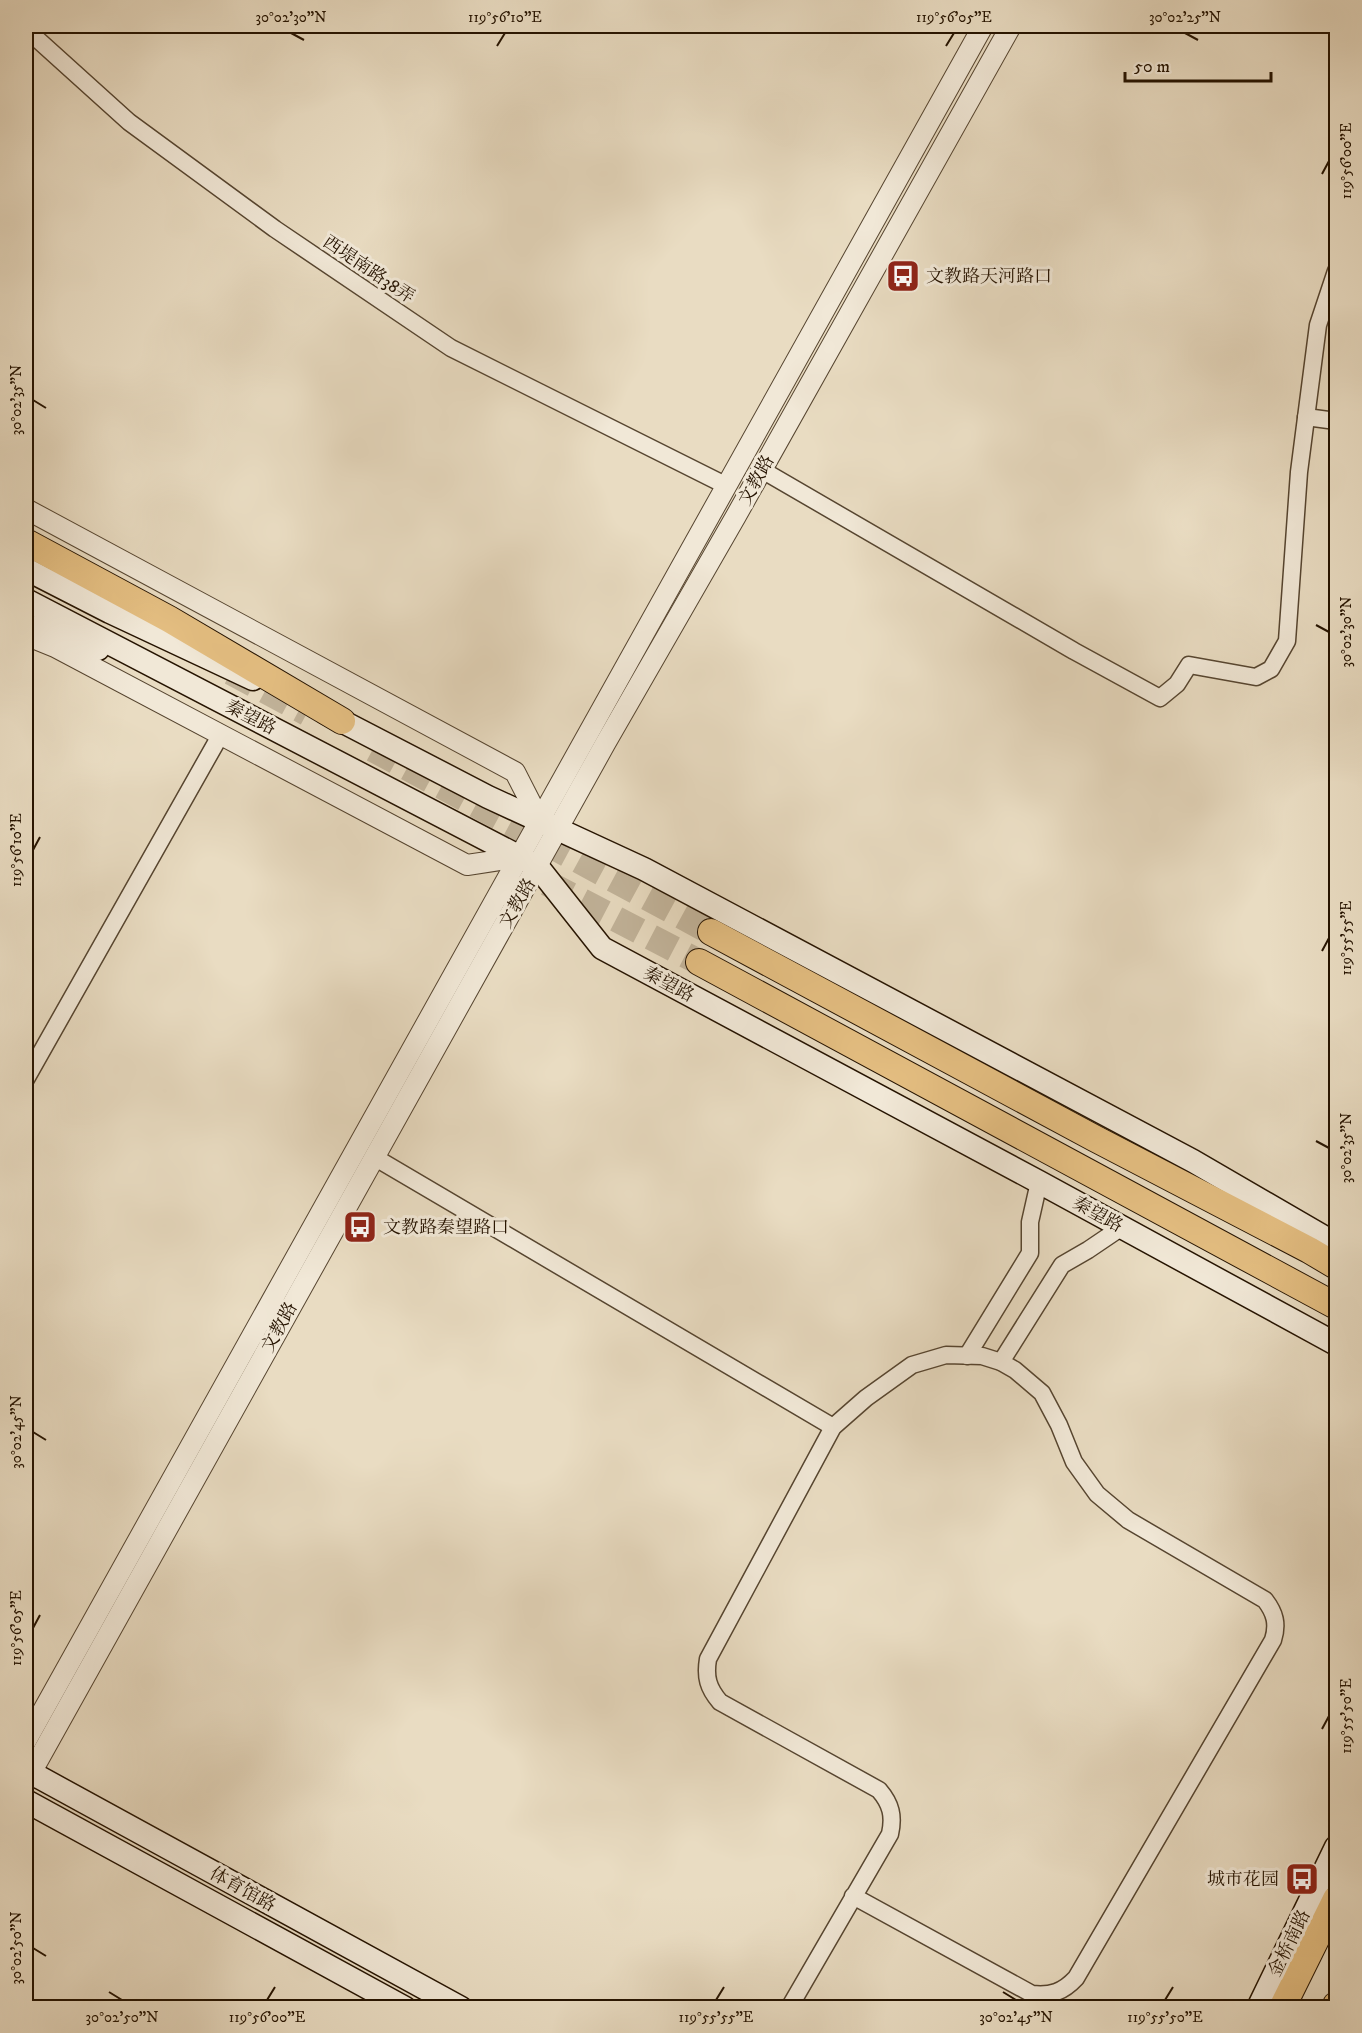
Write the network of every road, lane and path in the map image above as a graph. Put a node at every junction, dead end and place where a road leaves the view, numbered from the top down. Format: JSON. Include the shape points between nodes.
{"nodes":[{"id":1,"x":1011,"y":26,"type":"edge"},
{"id":2,"x":976,"y":29,"type":"edge"},
{"id":3,"x":26,"y":30,"type":"edge"},
{"id":4,"x":1336,"y":271,"type":"edge"},
{"id":5,"x":1306,"y":417,"type":"junction"},
{"id":6,"x":1336,"y":421,"type":"edge"},
{"id":7,"x":762,"y":470,"type":"junction"},
{"id":8,"x":727,"y":486,"type":"junction"},
{"id":9,"x":26,"y":509,"type":"edge"},
{"id":10,"x":26,"y":542,"type":"edge"},
{"id":11,"x":26,"y":569,"type":"edge"},
{"id":12,"x":26,"y":600,"type":"edge"},
{"id":13,"x":26,"y":625,"type":"edge"},
{"id":14,"x":26,"y":635,"type":"edge"},
{"id":15,"x":157,"y":668,"type":"junction"},
{"id":16,"x":342,"y":721,"type":"junction"},
{"id":17,"x":221,"y":734,"type":"junction"},
{"id":18,"x":549,"y":825,"type":"junction"},
{"id":19,"x":529,"y":862,"type":"junction"},
{"id":20,"x":711,"y":932,"type":"tunnel mouth"},
{"id":21,"x":699,"y":962,"type":"tunnel mouth"},
{"id":22,"x":26,"y":1079,"type":"edge"},
{"id":23,"x":374,"y":1157,"type":"junction"},
{"id":24,"x":1039,"y":1182,"type":"junction"},
{"id":25,"x":1122,"y":1227,"type":"junction"},
{"id":26,"x":1336,"y":1244,"type":"edge"},
{"id":27,"x":1336,"y":1266,"type":"edge"},
{"id":28,"x":1336,"y":1306,"type":"edge"},
{"id":29,"x":1336,"y":1344,"type":"edge"},
{"id":30,"x":967,"y":1356,"type":"junction"},
{"id":31,"x":1001,"y":1362,"type":"junction"},
{"id":32,"x":833,"y":1427,"type":"junction"},
{"id":33,"x":26,"y":1741,"type":"edge"},
{"id":34,"x":27,"y":1775,"type":"edge"},
{"id":35,"x":26,"y":1801,"type":"edge"},
{"id":36,"x":1336,"y":1847,"type":"edge"},
{"id":37,"x":853,"y":1896,"type":"junction"},
{"id":38,"x":1336,"y":1899,"type":"edge"},
{"id":39,"x":405,"y":2007,"type":"edge"},
{"id":40,"x":461,"y":2007,"type":"edge"},
{"id":41,"x":789,"y":2007,"type":"edge"},
{"id":42,"x":1258,"y":2007,"type":"edge"},
{"id":43,"x":1282,"y":2007,"type":"edge"}],
"edges":[{"from":1,"to":7,"type":"street","name":"文教路"},
{"from":2,"to":8,"type":"street","name":"文教路"},
{"from":3,"to":8,"type":"street","name":"西堤南路38弄","via":[[129,122],[275,229],[451,348]]},
{"from":4,"to":5,"type":"street","via":[[1318,325]]},
{"from":5,"to":6,"type":"street"},
{"from":5,"to":7,"type":"street","via":[[1287,641],[1271,669],[1256,677],[1189,665],[1177,684],[1160,698]]},
{"from":7,"to":18,"type":"street","name":"文教路"},
{"from":8,"to":18,"type":"street","name":"文教路"},
{"from":9,"to":18,"type":"street","via":[[514,772]]},
{"from":10,"to":16,"type":"main road","via":[[169,619]]},
{"from":11,"to":16,"type":"main road","name":"秦望路"},
{"from":12,"to":15,"type":"main road","name":"秦望路"},
{"from":13,"to":15,"type":"main road"},
{"from":14,"to":17,"type":"street"},
{"from":15,"to":19,"type":"main road","name":"秦望路"},
{"from":16,"to":18,"type":"main road","name":"秦望路"},
{"from":17,"to":19,"type":"street","via":[[467,865]]},
{"from":17,"to":22,"type":"street"},
{"from":18,"to":19,"type":"street","name":"文教路"},
{"from":18,"to":26,"type":"main road","name":"秦望路","via":[[644,869],[1193,1161]]},
{"from":19,"to":23,"type":"street","name":"文教路"},
{"from":19,"to":24,"type":"main road","name":"秦望路","via":[[602,948]]},
{"from":19,"to":33,"type":"street","name":"文教路"},
{"from":20,"to":27,"type":"main road"},
{"from":21,"to":28,"type":"main road","name":"秦望路"},
{"from":23,"to":32,"type":"street"},
{"from":23,"to":34,"type":"street","name":"文教路"},
{"from":24,"to":25,"type":"main road","name":"秦望路"},
{"from":24,"to":30,"type":"street","via":[[1030,1222],[1030,1253]]},
{"from":25,"to":29,"type":"main road","name":"秦望路"},
{"from":25,"to":31,"type":"street","via":[[1062,1265]]},
{"from":30,"to":31,"type":"street"},
{"from":30,"to":32,"type":"street","via":[[946,1354],[912,1365]]},
{"from":31,"to":37,"type":"street","via":[[1042,1393],[1074,1462],[1097,1494],[1128,1520],[1265,1600],[1272,1609],[1276,1630],[1088,1958],[1067,1988],[1057,1994],[1032,1994]]},
{"from":32,"to":37,"type":"street","via":[[708,1659],[706,1671],[707,1683],[720,1702],[879,1790],[886,1799],[893,1822],[891,1834]]},
{"from":34,"to":40,"type":"main road","name":"体育馆路"},
{"from":35,"to":39,"type":"main road","name":"体育馆路"},
{"from":36,"to":42,"type":"main road","name":"金桥南路"},
{"from":37,"to":41,"type":"street"},
{"from":38,"to":43,"type":"main road","name":"金桥南路"}]}
